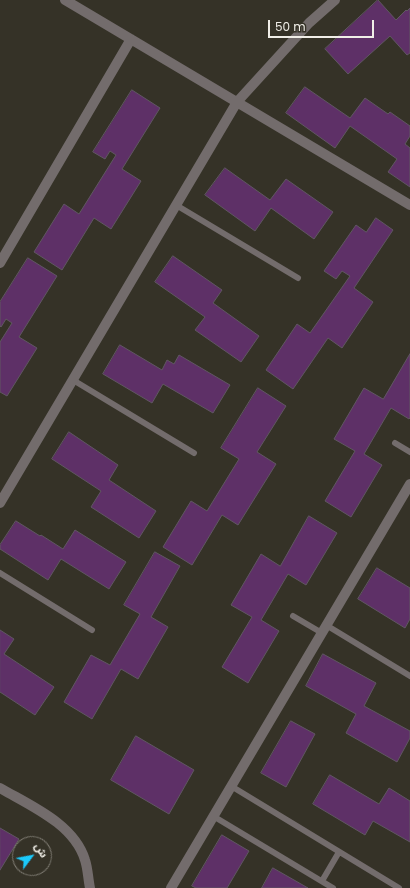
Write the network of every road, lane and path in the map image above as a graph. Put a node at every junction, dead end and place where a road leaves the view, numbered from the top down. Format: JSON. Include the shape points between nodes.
{"nodes":[{"id":1,"x":65,"y":0,"type":"edge"},
{"id":2,"x":335,"y":0,"type":"edge"},
{"id":3,"x":131,"y":39,"type":"junction"},
{"id":4,"x":237,"y":102,"type":"junction"},
{"id":5,"x":176,"y":205,"type":"junction"},
{"id":6,"x":410,"y":205,"type":"edge"},
{"id":7,"x":0,"y":263,"type":"edge"},
{"id":8,"x":298,"y":278,"type":"dead end"},
{"id":9,"x":73,"y":380,"type":"junction"},
{"id":10,"x":395,"y":444,"type":"dead end"},
{"id":11,"x":410,"y":452,"type":"edge"},
{"id":12,"x":194,"y":453,"type":"dead end"},
{"id":13,"x":410,"y":484,"type":"edge"},
{"id":14,"x":0,"y":503,"type":"edge"},
{"id":15,"x":0,"y":573,"type":"edge"},
{"id":16,"x":293,"y":616,"type":"dead end"},
{"id":17,"x":324,"y":629,"type":"junction"},
{"id":18,"x":92,"y":630,"type":"dead end"},
{"id":19,"x":410,"y":676,"type":"edge"},
{"id":20,"x":231,"y":786,"type":"junction"},
{"id":21,"x":0,"y":788,"type":"edge"},
{"id":22,"x":213,"y":816,"type":"junction"},
{"id":23,"x":339,"y":852,"type":"junction"},
{"id":24,"x":322,"y":881,"type":"junction"},
{"id":25,"x":90,"y":888,"type":"edge"},
{"id":26,"x":171,"y":888,"type":"edge"},
{"id":27,"x":333,"y":888,"type":"edge"},
{"id":28,"x":399,"y":888,"type":"edge"}],
"edges":[{"from":1,"to":3,"type":"street"},
{"from":2,"to":4,"type":"street","via":[[309,23]]},
{"from":3,"to":4,"type":"street"},
{"from":3,"to":7,"type":"street"},
{"from":4,"to":5,"type":"street"},
{"from":4,"to":6,"type":"street"},
{"from":5,"to":8,"type":"lane"},
{"from":5,"to":9,"type":"street"},
{"from":9,"to":12,"type":"lane"},
{"from":9,"to":14,"type":"street"},
{"from":10,"to":11,"type":"lane"},
{"from":13,"to":17,"type":"street"},
{"from":15,"to":18,"type":"lane"},
{"from":16,"to":17,"type":"lane"},
{"from":17,"to":19,"type":"lane"},
{"from":17,"to":20,"type":"street"},
{"from":20,"to":22,"type":"street"},
{"from":20,"to":23,"type":"lane"},
{"from":21,"to":25,"type":"street","via":[[53,819],[66,830],[78,844],[85,860]]},
{"from":22,"to":24,"type":"lane"},
{"from":22,"to":26,"type":"street"},
{"from":23,"to":24,"type":"lane"},
{"from":23,"to":28,"type":"lane"},
{"from":24,"to":27,"type":"lane"}]}
